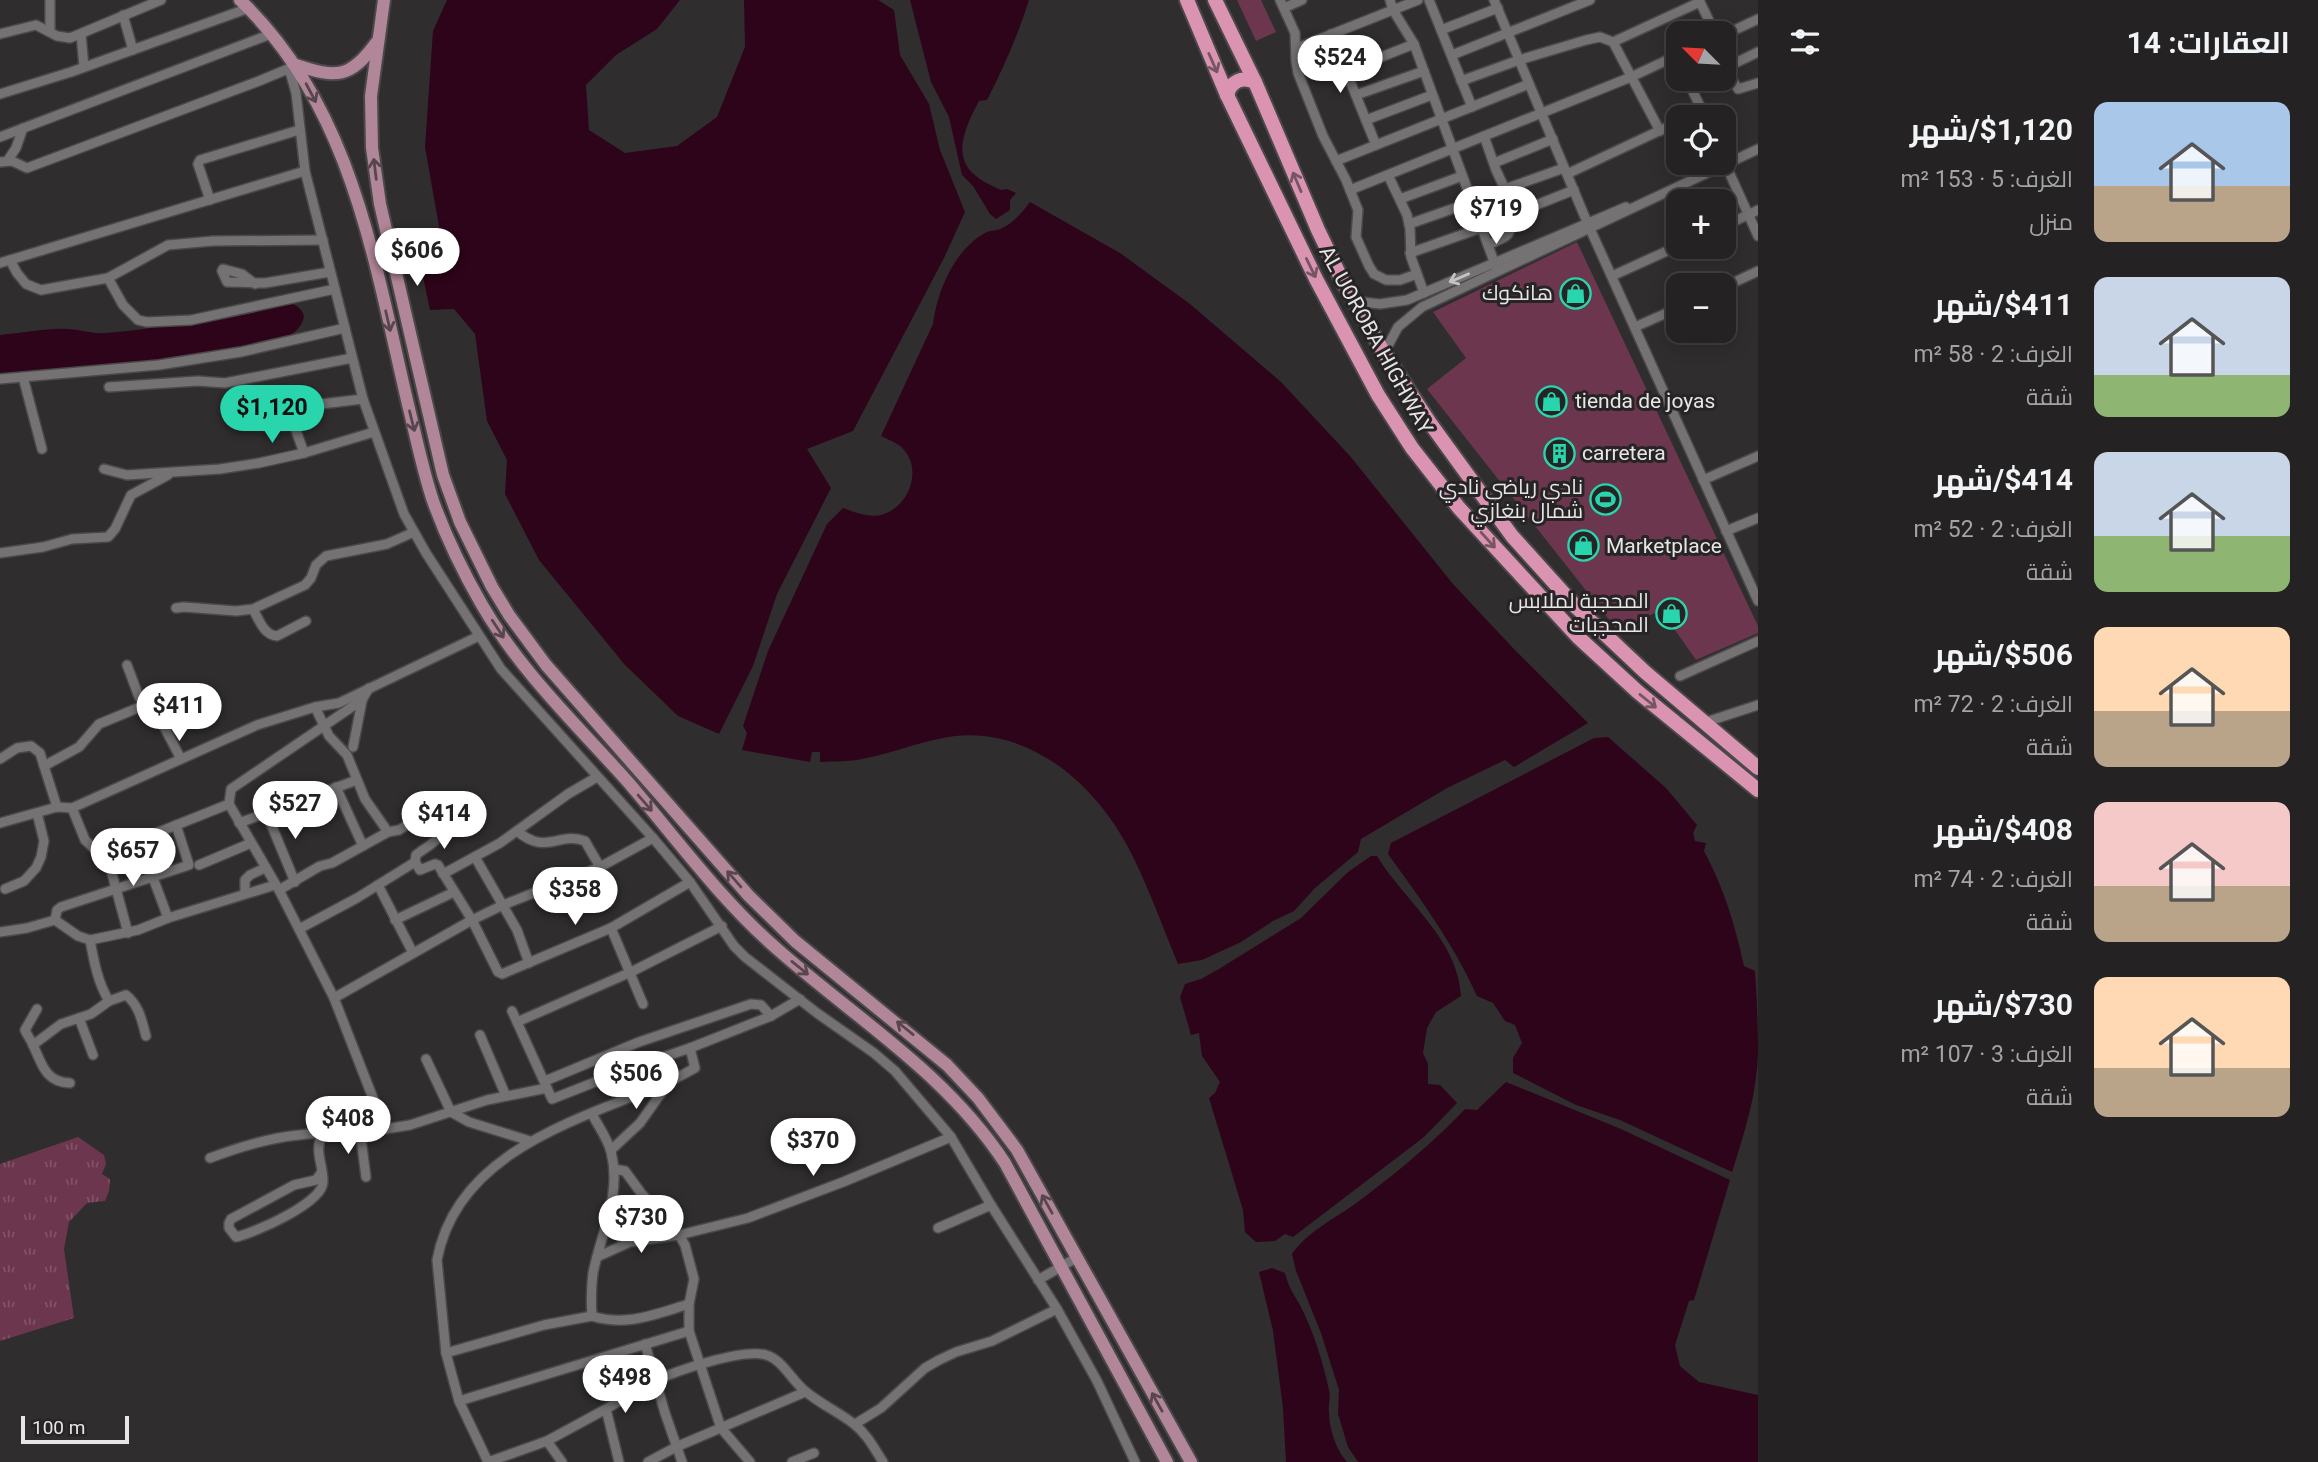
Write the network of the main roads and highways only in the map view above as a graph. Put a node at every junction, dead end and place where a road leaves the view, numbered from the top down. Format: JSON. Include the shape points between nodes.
{"nodes":[{"id":1,"x":384,"y":0,"type":"edge"},
{"id":2,"x":1187,"y":0,"type":"edge"},
{"id":3,"x":1215,"y":0,"type":"edge"},
{"id":4,"x":248,"y":3,"type":"edge"},
{"id":5,"x":377,"y":41,"type":"junction"},
{"id":6,"x":293,"y":67,"type":"junction"},
{"id":7,"x":1255,"y":82,"type":"junction"},
{"id":8,"x":1227,"y":95,"type":"junction"},
{"id":9,"x":1458,"y":462,"type":"junction"},
{"id":10,"x":1435,"y":480,"type":"junction"},
{"id":11,"x":600,"y":728,"type":"junction"},
{"id":12,"x":587,"y":738,"type":"junction"},
{"id":13,"x":637,"y":768,"type":"junction"},
{"id":14,"x":1758,"y":768,"type":"edge"},
{"id":15,"x":624,"y":779,"type":"junction"},
{"id":16,"x":1758,"y":790,"type":"edge"},
{"id":17,"x":1167,"y":1462,"type":"edge"},
{"id":18,"x":1191,"y":1462,"type":"edge"}],
"edges":[{"from":1,"to":5,"type":"main road"},
{"from":2,"to":8,"type":"highway","name":"AL UOROBA HIGHWAY","one_way":true},
{"from":3,"to":7,"type":"highway","name":"AL UOROBA HIGHWAY"},
{"from":4,"to":6,"type":"main road"},
{"from":5,"to":6,"type":"main road","via":[[347,72],[322,74]]},
{"from":11,"to":5,"type":"main road","one_way":true,"via":[[509,615],[476,556],[443,475],[375,177],[371,96]]},
{"from":6,"to":12,"type":"main road","one_way":true,"via":[[341,152],[358,197],[426,477],[453,549],[511,649]]},
{"from":7,"to":8,"type":"highway","via":[[1240,80]]},
{"from":9,"to":7,"type":"highway","name":"AL UOROBA HIGHWAY","one_way":true,"via":[[1353,301]]},
{"from":8,"to":10,"type":"highway","name":"AL UOROBA HIGHWAY","one_way":true,"via":[[1342,329],[1398,427]]},
{"from":9,"to":10,"type":"highway","via":[[1451,473]]},
{"from":9,"to":14,"type":"highway","name":"AL UOROBA HIGHWAY","via":[[1512,536],[1556,585],[1614,644]]},
{"from":10,"to":16,"type":"highway","name":"AL UOROBA HIGHWAY","one_way":true,"via":[[1598,656]]},
{"from":11,"to":12,"type":"main road"},
{"from":11,"to":13,"type":"main road"},
{"from":12,"to":15,"type":"main road"},
{"from":13,"to":15,"type":"main road"},
{"from":18,"to":13,"type":"main road","one_way":true,"via":[[1017,1150],[978,1098],[932,1051],[769,917]]},
{"from":15,"to":17,"type":"main road","one_way":true,"via":[[765,939],[917,1063],[968,1113],[1005,1163]]}]}
